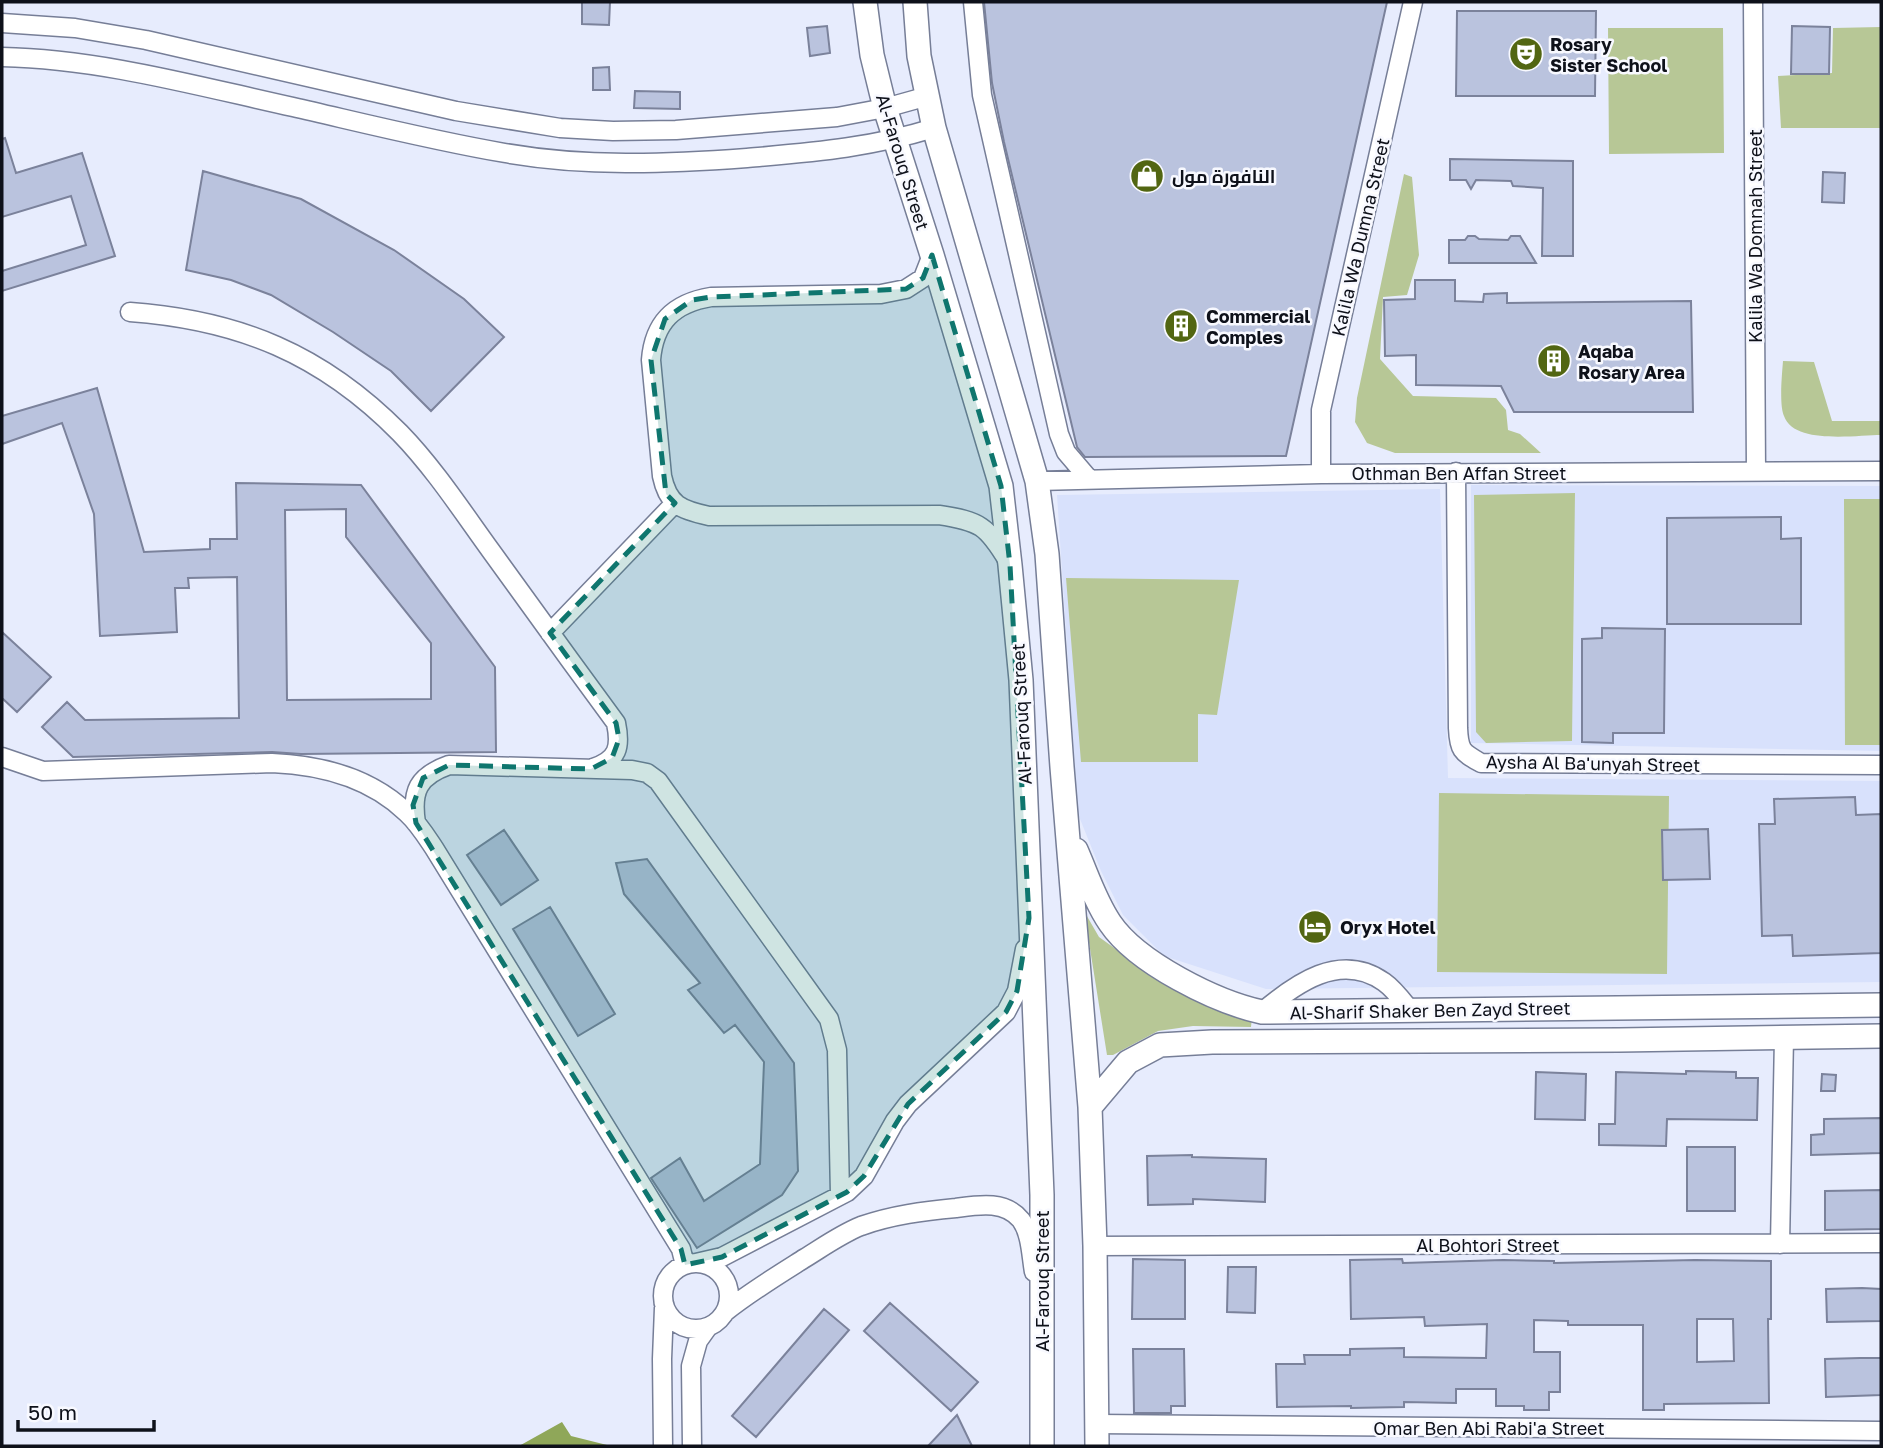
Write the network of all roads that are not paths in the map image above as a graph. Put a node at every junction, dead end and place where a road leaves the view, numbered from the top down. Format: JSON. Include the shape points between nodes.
{"nodes":[{"id":1,"x":865,"y":2,"type":"edge"},
{"id":2,"x":915,"y":2,"type":"edge"},
{"id":3,"x":973,"y":2,"type":"edge"},
{"id":4,"x":1413,"y":2,"type":"edge"},
{"id":5,"x":1753,"y":2,"type":"edge"},
{"id":6,"x":2,"y":23,"type":"edge"},
{"id":7,"x":2,"y":57,"type":"edge"},
{"id":8,"x":928,"y":96,"type":"junction"},
{"id":9,"x":885,"y":108,"type":"junction"},
{"id":10,"x":934,"y":128,"type":"junction"},
{"id":11,"x":895,"y":140,"type":"junction"},
{"id":12,"x":932,"y":255,"type":"junction"},
{"id":13,"x":130,"y":312,"type":"dead end"},
{"id":14,"x":1756,"y":471,"type":"junction"},
{"id":15,"x":1881,"y":471,"type":"edge"},
{"id":16,"x":1456,"y":472,"type":"junction"},
{"id":17,"x":1321,"y":474,"type":"junction"},
{"id":18,"x":1088,"y":479,"type":"junction"},
{"id":19,"x":1037,"y":481,"type":"junction"},
{"id":20,"x":675,"y":503,"type":"junction"},
{"id":21,"x":1010,"y":565,"type":"junction"},
{"id":22,"x":550,"y":633,"type":"junction"},
{"id":23,"x":2,"y":757,"type":"edge"},
{"id":24,"x":1881,"y":765,"type":"edge"},
{"id":25,"x":591,"y":769,"type":"junction"},
{"id":26,"x":416,"y":823,"type":"junction"},
{"id":27,"x":1067,"y":828,"type":"junction"},
{"id":28,"x":1029,"y":918,"type":"junction"},
{"id":29,"x":1881,"y":1005,"type":"edge"},
{"id":30,"x":1616,"y":1008,"type":"junction"},
{"id":31,"x":1410,"y":1010,"type":"junction"},
{"id":32,"x":1262,"y":1012,"type":"junction"},
{"id":33,"x":1881,"y":1035,"type":"edge"},
{"id":34,"x":1784,"y":1037,"type":"junction"},
{"id":35,"x":1619,"y":1040,"type":"junction"},
{"id":36,"x":1090,"y":1107,"type":"junction"},
{"id":37,"x":840,"y":1195,"type":"junction"},
{"id":38,"x":1881,"y":1243,"type":"edge"},
{"id":39,"x":1780,"y":1244,"type":"junction"},
{"id":40,"x":1095,"y":1246,"type":"junction"},
{"id":41,"x":690,"y":1264,"type":"junction"},
{"id":42,"x":664,"y":1308,"type":"junction"},
{"id":43,"x":725,"y":1312,"type":"junction"},
{"id":44,"x":1042,"y":1321,"type":"junction"},
{"id":45,"x":708,"y":1327,"type":"junction"},
{"id":46,"x":1881,"y":1431,"type":"edge"},
{"id":47,"x":1097,"y":1435,"type":"edge"},
{"id":48,"x":1792,"y":1438,"type":"edge"},
{"id":49,"x":663,"y":1446,"type":"edge"},
{"id":50,"x":692,"y":1446,"type":"edge"},
{"id":51,"x":1042,"y":1446,"type":"edge"}],
"edges":[{"from":1,"to":9,"type":"main road","name":"Al-Farouq Street"},
{"from":2,"to":8,"type":"main road","name":"Al-Farouq Street"},
{"from":3,"to":18,"type":"street","via":[[984,105],[1059,434],[1066,452]]},
{"from":4,"to":17,"type":"street","name":"Kalila Wa Dumna Street","via":[[1321,410]]},
{"from":5,"to":14,"type":"street","name":"Kalila Wa Domnah Street"},
{"from":6,"to":9,"type":"street","via":[[75,28],[146,40],[456,111],[560,128],[676,130],[837,117]]},
{"from":7,"to":11,"type":"street","via":[[137,73],[450,143],[557,160],[676,163],[839,150]]},
{"from":8,"to":9,"type":"street"},
{"from":8,"to":10,"type":"main road","name":"Al-Farouq Street"},
{"from":9,"to":11,"type":"main road","name":"Al-Farouq Street"},
{"from":10,"to":11,"type":"street"},
{"from":10,"to":19,"type":"main road","name":"Al-Farouq Street"},
{"from":11,"to":12,"type":"main road","name":"Al-Farouq Street"},
{"from":12,"to":20,"type":"street","via":[[923,278],[906,289],[881,294],[711,297],[692,300],[665,319],[650,360],[662,476],[666,494]]},
{"from":12,"to":21,"type":"main road","name":"Al-Farouq Street","via":[[1001,486]]},
{"from":13,"to":22,"type":"street","via":[[175,315],[262,338],[339,380],[400,433],[437,477]]},
{"from":14,"to":15,"type":"street","name":"Othman Ben Affan Street"},
{"from":14,"to":16,"type":"street","name":"Othman Ben Affan Street"},
{"from":16,"to":17,"type":"street","name":"Othman Ben Affan Street"},
{"from":16,"to":24,"type":"street","name":"Aysha Al Ba'unyah Street","via":[[1458,728],[1463,752],[1481,763]]},
{"from":17,"to":18,"type":"street","name":"Othman Ben Affan Street"},
{"from":18,"to":19,"type":"street","name":"Othman Ben Affan Street"},
{"from":19,"to":27,"type":"main road","name":"Al-Farouq Street","via":[[1047,554]]},
{"from":20,"to":21,"type":"street","via":[[709,516],[939,515],[963,519],[983,526]]},
{"from":20,"to":22,"type":"street"},
{"from":21,"to":28,"type":"main road","name":"Al-Farouq Street","via":[[1021,680]]},
{"from":22,"to":25,"type":"street","via":[[616,723],[620,739],[612,758]]},
{"from":23,"to":26,"type":"street","via":[[43,771],[296,764],[351,778],[380,791]]},
{"from":25,"to":26,"type":"street","via":[[449,765],[423,778],[413,805]]},
{"from":25,"to":37,"type":"street","via":[[639,771],[658,781],[829,1019],[837,1050]]},
{"from":26,"to":41,"type":"street"},
{"from":27,"to":32,"type":"main road","name":"Al-Sharif Shaker Ben Zayd Street","via":[[1099,905],[1121,937],[1156,964],[1212,996]]},
{"from":27,"to":36,"type":"main road","name":"Al-Farouq Street"},
{"from":28,"to":37,"type":"street","via":[[1017,991],[1006,1012],[908,1104],[864,1176]]},
{"from":28,"to":44,"type":"main road","name":"Al-Farouq Street","via":[[1042,1195]]},
{"from":29,"to":30,"type":"main road","name":"Al-Sharif Shaker Ben Zayd Street"},
{"from":30,"to":31,"type":"main road","name":"Al-Sharif Shaker Ben Zayd Street"},
{"from":30,"to":35,"type":"main road"},
{"from":31,"to":32,"type":"main road","name":"Al-Sharif Shaker Ben Zayd Street"},
{"from":31,"to":32,"type":"street","via":[[1383,982],[1349,970],[1325,972],[1302,981]]},
{"from":33,"to":34,"type":"main road","name":"Al-Sharif Shaker Ben Zayd Street"},
{"from":34,"to":35,"type":"main road","name":"Al-Sharif Shaker Ben Zayd Street"},
{"from":34,"to":39,"type":"street"},
{"from":35,"to":36,"type":"main road","name":"Al-Sharif Shaker Ben Zayd Street","via":[[1160,1045],[1128,1062]]},
{"from":36,"to":40,"type":"main road","name":"Al-Farouq Street"},
{"from":37,"to":41,"type":"street","via":[[722,1257]]},
{"from":38,"to":39,"type":"street","name":"Al Bohtori Street"},
{"from":39,"to":40,"type":"street","name":"Al Bohtori Street"},
{"from":40,"to":47,"type":"main road","name":"Al-Farouq Street"},
{"from":41,"to":42,"type":"street","via":[[668,1278]]},
{"from":41,"to":43,"type":"street","via":[[707,1265],[724,1279],[729,1290]]},
{"from":42,"to":45,"type":"street","via":[[677,1324]]},
{"from":42,"to":49,"type":"street"},
{"from":43,"to":44,"type":"street","via":[[860,1227],[916,1212],[985,1205],[1001,1207],[1021,1221],[1028,1236]]},
{"from":43,"to":45,"type":"street"},
{"from":44,"to":51,"type":"main road","name":"Al-Farouq Street"},
{"from":45,"to":50,"type":"street","via":[[698,1341],[691,1366]]},
{"from":46,"to":48,"type":"street","name":"Omar Ben Abi Rabi'a Street"},
{"from":47,"to":48,"type":"street","name":"Omar Ben Abi Rabi'a Street"}]}
